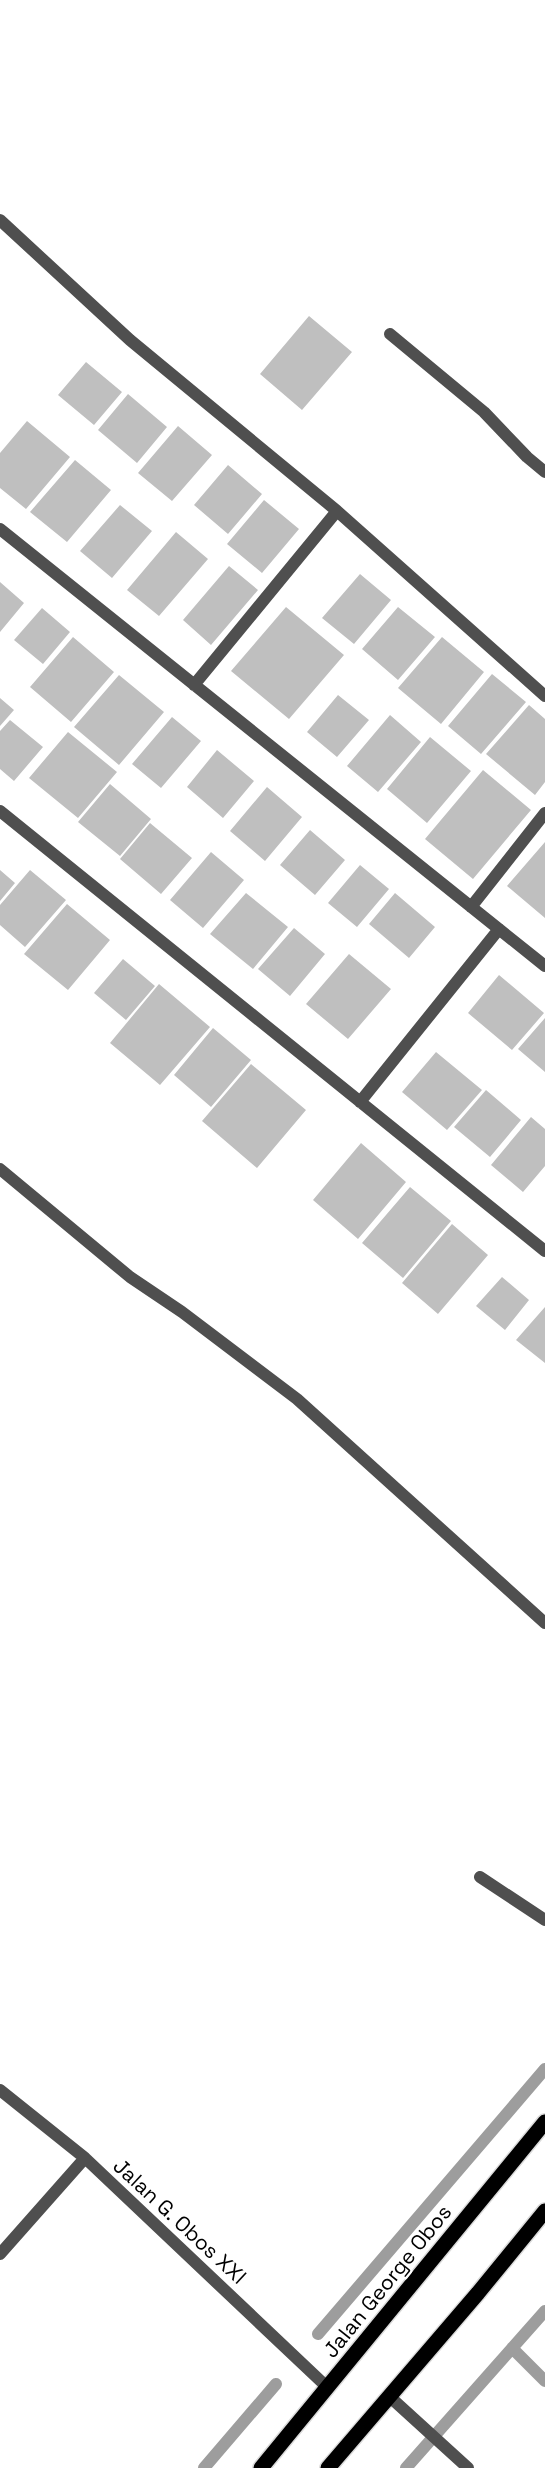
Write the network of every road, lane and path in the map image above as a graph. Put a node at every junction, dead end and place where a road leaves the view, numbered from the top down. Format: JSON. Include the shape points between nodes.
{"nodes":[{"id":1,"x":0,"y":220,"type":"edge"},
{"id":2,"x":390,"y":333,"type":"dead end"},
{"id":3,"x":545,"y":472,"type":"edge"},
{"id":4,"x":337,"y":511,"type":"junction"},
{"id":5,"x":0,"y":529,"type":"edge"},
{"id":6,"x":194,"y":685,"type":"junction"},
{"id":7,"x":545,"y":696,"type":"edge"},
{"id":8,"x":0,"y":811,"type":"edge"},
{"id":9,"x":545,"y":813,"type":"edge"},
{"id":10,"x":471,"y":907,"type":"junction"},
{"id":11,"x":499,"y":929,"type":"junction"},
{"id":12,"x":545,"y":966,"type":"edge"},
{"id":13,"x":360,"y":1102,"type":"junction"},
{"id":14,"x":0,"y":1169,"type":"edge"},
{"id":15,"x":545,"y":1251,"type":"edge"},
{"id":16,"x":545,"y":1623,"type":"edge"},
{"id":17,"x":480,"y":1877,"type":"dead end"},
{"id":18,"x":545,"y":1920,"type":"edge"},
{"id":19,"x":0,"y":2091,"type":"edge"},
{"id":20,"x":545,"y":2122,"type":"edge"},
{"id":21,"x":85,"y":2158,"type":"junction"},
{"id":22,"x":545,"y":2211,"type":"edge"},
{"id":23,"x":0,"y":2254,"type":"edge"},
{"id":24,"x":327,"y":2387,"type":"junction"},
{"id":25,"x":390,"y":2397,"type":"junction"},
{"id":26,"x":466,"y":2465,"type":"edge"},
{"id":27,"x":261,"y":2468,"type":"edge"},
{"id":28,"x":328,"y":2468,"type":"edge"}],
"edges":[{"from":1,"to":4,"type":"street","via":[[130,340]]},
{"from":2,"to":3,"type":"street","via":[[484,412]]},
{"from":4,"to":6,"type":"street"},
{"from":4,"to":7,"type":"street"},
{"from":5,"to":6,"type":"street"},
{"from":6,"to":10,"type":"street"},
{"from":8,"to":13,"type":"street"},
{"from":9,"to":10,"type":"street"},
{"from":10,"to":11,"type":"street"},
{"from":11,"to":12,"type":"street"},
{"from":11,"to":13,"type":"street"},
{"from":13,"to":15,"type":"street"},
{"from":14,"to":16,"type":"street","via":[[130,1277],[297,1399]]},
{"from":17,"to":18,"type":"street"},
{"from":19,"to":21,"type":"street","name":"Jalan G. Obos XXI"},
{"from":20,"to":24,"type":"main road","name":"Jalan George Obos"},
{"from":21,"to":23,"type":"street"},
{"from":21,"to":24,"type":"street","name":"Jalan G. Obos XXI"},
{"from":22,"to":25,"type":"main road"},
{"from":24,"to":27,"type":"main road","name":"Jalan George Obos"},
{"from":25,"to":26,"type":"street"},
{"from":25,"to":28,"type":"main road"}]}
